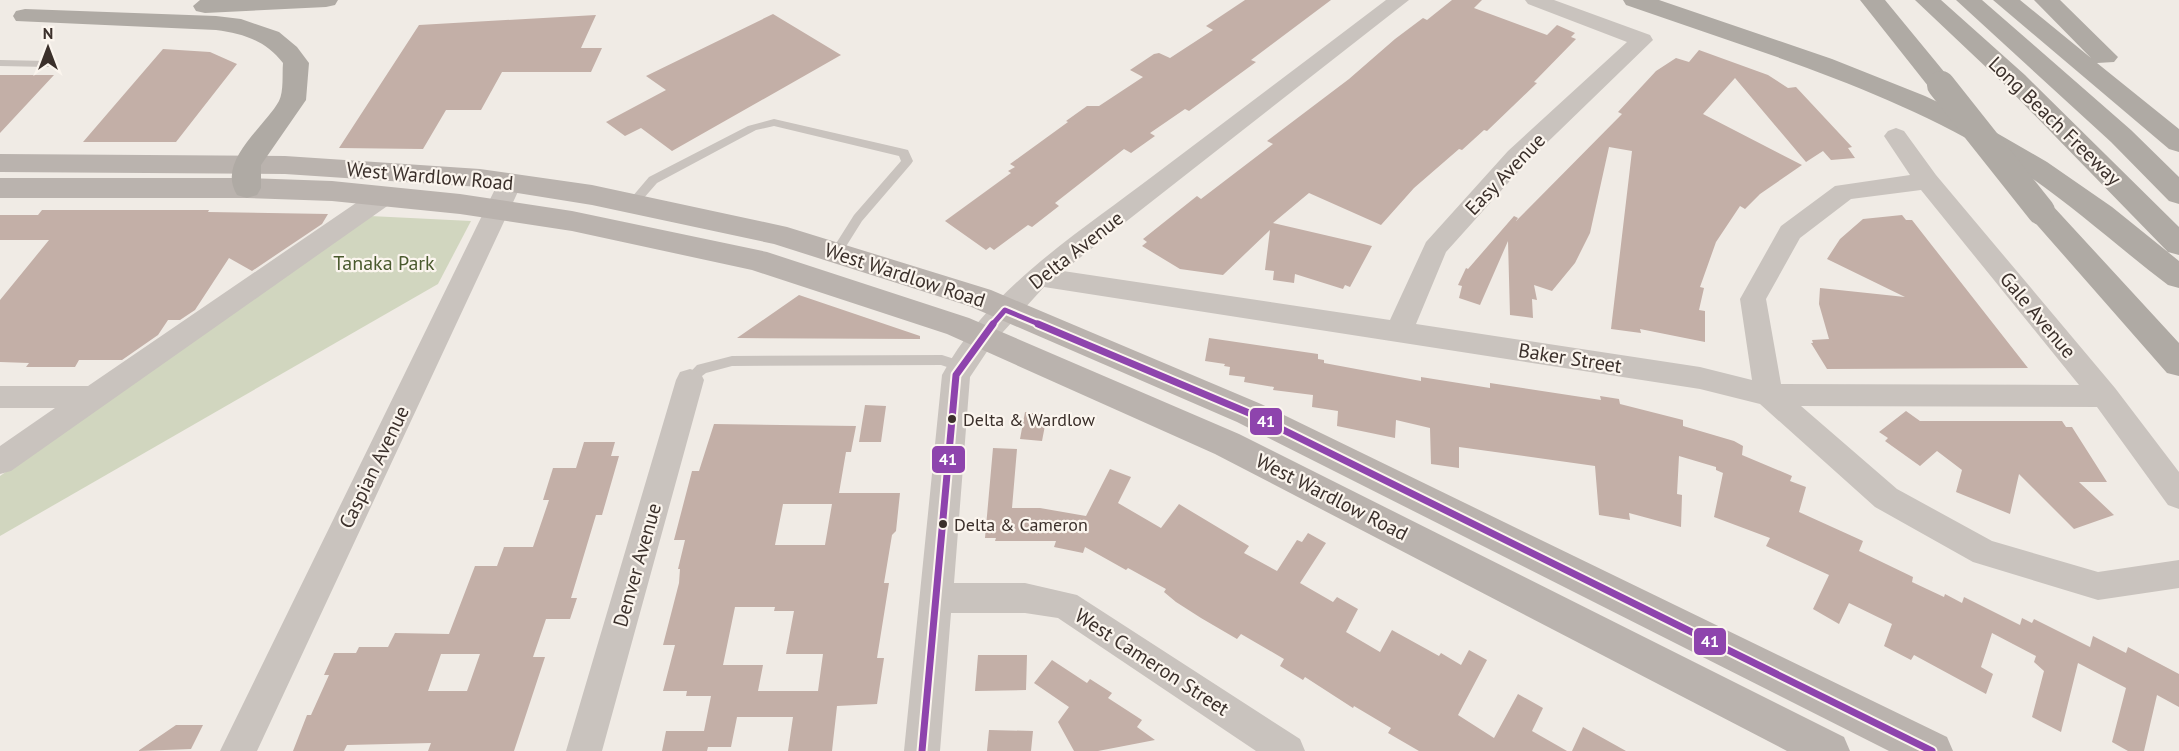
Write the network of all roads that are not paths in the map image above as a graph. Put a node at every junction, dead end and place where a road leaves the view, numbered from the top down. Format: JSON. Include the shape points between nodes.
{"nodes":[{"id":1,"x":326,"y":0,"type":"edge"},
{"id":2,"x":1399,"y":0,"type":"edge"},
{"id":3,"x":1535,"y":0,"type":"edge"},
{"id":4,"x":1635,"y":0,"type":"edge"},
{"id":5,"x":1872,"y":0,"type":"edge"},
{"id":6,"x":1927,"y":0,"type":"edge"},
{"id":7,"x":1968,"y":0,"type":"edge"},
{"id":8,"x":2005,"y":0,"type":"edge"},
{"id":9,"x":2046,"y":0,"type":"edge"},
{"id":10,"x":0,"y":63,"type":"edge"},
{"id":11,"x":48,"y":64,"type":"dead end"},
{"id":12,"x":1896,"y":136,"type":"dead end"},
{"id":13,"x":2179,"y":136,"type":"edge"},
{"id":14,"x":2179,"y":142,"type":"edge"},
{"id":15,"x":0,"y":164,"type":"edge"},
{"id":16,"x":247,"y":176,"type":"junction"},
{"id":17,"x":1926,"y":181,"type":"junction"},
{"id":18,"x":0,"y":188,"type":"edge"},
{"id":19,"x":2179,"y":194,"type":"edge"},
{"id":20,"x":384,"y":196,"type":"junction"},
{"id":21,"x":503,"y":196,"type":"junction"},
{"id":22,"x":632,"y":204,"type":"junction"},
{"id":23,"x":2179,"y":245,"type":"edge"},
{"id":24,"x":836,"y":253,"type":"junction"},
{"id":25,"x":1038,"y":277,"type":"junction"},
{"id":26,"x":2179,"y":277,"type":"edge"},
{"id":27,"x":994,"y":323,"type":"junction"},
{"id":28,"x":1399,"y":331,"type":"junction"},
{"id":29,"x":2179,"y":364,"type":"edge"},
{"id":30,"x":962,"y":367,"type":"junction"},
{"id":31,"x":690,"y":380,"type":"joint"},
{"id":32,"x":1769,"y":395,"type":"junction"},
{"id":33,"x":2104,"y":396,"type":"junction"},
{"id":34,"x":0,"y":397,"type":"edge"},
{"id":35,"x":94,"y":397,"type":"junction"},
{"id":36,"x":0,"y":462,"type":"edge"},
{"id":37,"x":2179,"y":496,"type":"edge"},
{"id":38,"x":2179,"y":574,"type":"edge"},
{"id":39,"x":936,"y":598,"type":"junction"},
{"id":40,"x":238,"y":751,"type":"edge"},
{"id":41,"x":584,"y":751,"type":"edge"},
{"id":42,"x":922,"y":751,"type":"edge"},
{"id":43,"x":1287,"y":751,"type":"edge"},
{"id":44,"x":1829,"y":751,"type":"edge"},
{"id":45,"x":1932,"y":751,"type":"edge"}],
"edges":[{"from":1,"to":16,"type":"highway","via":[[14,16],[216,22],[277,39],[296,63],[296,89]]},
{"from":2,"to":25,"type":"street","name":"Delta Avenue"},
{"from":3,"to":28,"type":"street","name":"Easy Avenue","via":[[1642,40],[1517,157],[1436,248]]},
{"from":4,"to":26,"type":"highway","via":[[1834,70],[1939,114],[2002,147],[2053,180]]},
{"from":5,"to":29,"type":"highway","bridge":true,"via":[[2041,212]]},
{"from":6,"to":23,"type":"highway","name":"Long Beach Freeway","via":[[2024,89]]},
{"from":7,"to":19,"type":"highway","name":"Long Beach Freeway","via":[[2121,136]]},
{"from":8,"to":14,"type":"highway"},
{"from":9,"to":13,"type":"highway","via":[[2091,41]]},
{"from":10,"to":11,"type":"lane"},
{"from":12,"to":17,"type":"street","name":"Gale Avenue"},
{"from":15,"to":16,"type":"main road","name":"West Wardlow Road"},
{"from":16,"to":18,"type":"main road","name":"West Wardlow Road","via":[[151,186]]},
{"from":16,"to":20,"type":"main road","name":"West Wardlow Road"},
{"from":16,"to":21,"type":"main road","name":"West Wardlow Road","via":[[355,169]]},
{"from":17,"to":32,"type":"street","via":[[1844,192],[1790,232],[1753,299]]},
{"from":17,"to":33,"type":"street","name":"Gale Avenue"},
{"from":20,"to":21,"type":"main road","name":"West Wardlow Road"},
{"from":20,"to":35,"type":"street"},
{"from":21,"to":22,"type":"main road","name":"West Wardlow Road"},
{"from":21,"to":27,"type":"main road","name":"West Wardlow Road","via":[[572,220],[756,260],[949,323]]},
{"from":21,"to":40,"type":"street","name":"Caspian Avenue"},
{"from":22,"to":24,"type":"main road","name":"West Wardlow Road","via":[[777,234]]},
{"from":22,"to":24,"type":"lane","via":[[653,180],[752,128],[774,122],[904,153],[907,160],[858,218]]},
{"from":24,"to":27,"type":"main road","name":"West Wardlow Road","via":[[980,298]]},
{"from":25,"to":27,"type":"street","name":"Delta Avenue"},
{"from":25,"to":28,"type":"street","name":"Baker Street"},
{"from":27,"to":30,"type":"street","name":"Delta Avenue"},
{"from":27,"to":44,"type":"main road","name":"West Wardlow Road"},
{"from":27,"to":45,"type":"main road","name":"West Wardlow Road","via":[[1248,413]]},
{"from":28,"to":32,"type":"street","name":"Baker Street","via":[[1700,378]]},
{"from":30,"to":31,"type":"lane","via":[[942,360],[732,361],[702,369]]},
{"from":30,"to":39,"type":"street","name":"Delta Avenue","via":[[956,375]]},
{"from":31,"to":41,"type":"street","name":"Denver Avenue"},
{"from":32,"to":33,"type":"street","name":"Baker Street"},
{"from":32,"to":38,"type":"street","via":[[1886,498],[1984,552],[2098,586]]},
{"from":33,"to":37,"type":"street","name":"Gale Avenue"},
{"from":34,"to":35,"type":"street"},
{"from":35,"to":36,"type":"street"},
{"from":39,"to":42,"type":"street","name":"Delta Avenue"},
{"from":39,"to":43,"type":"street","name":"West Cameron Street","via":[[1025,598],[1065,605]]}]}
